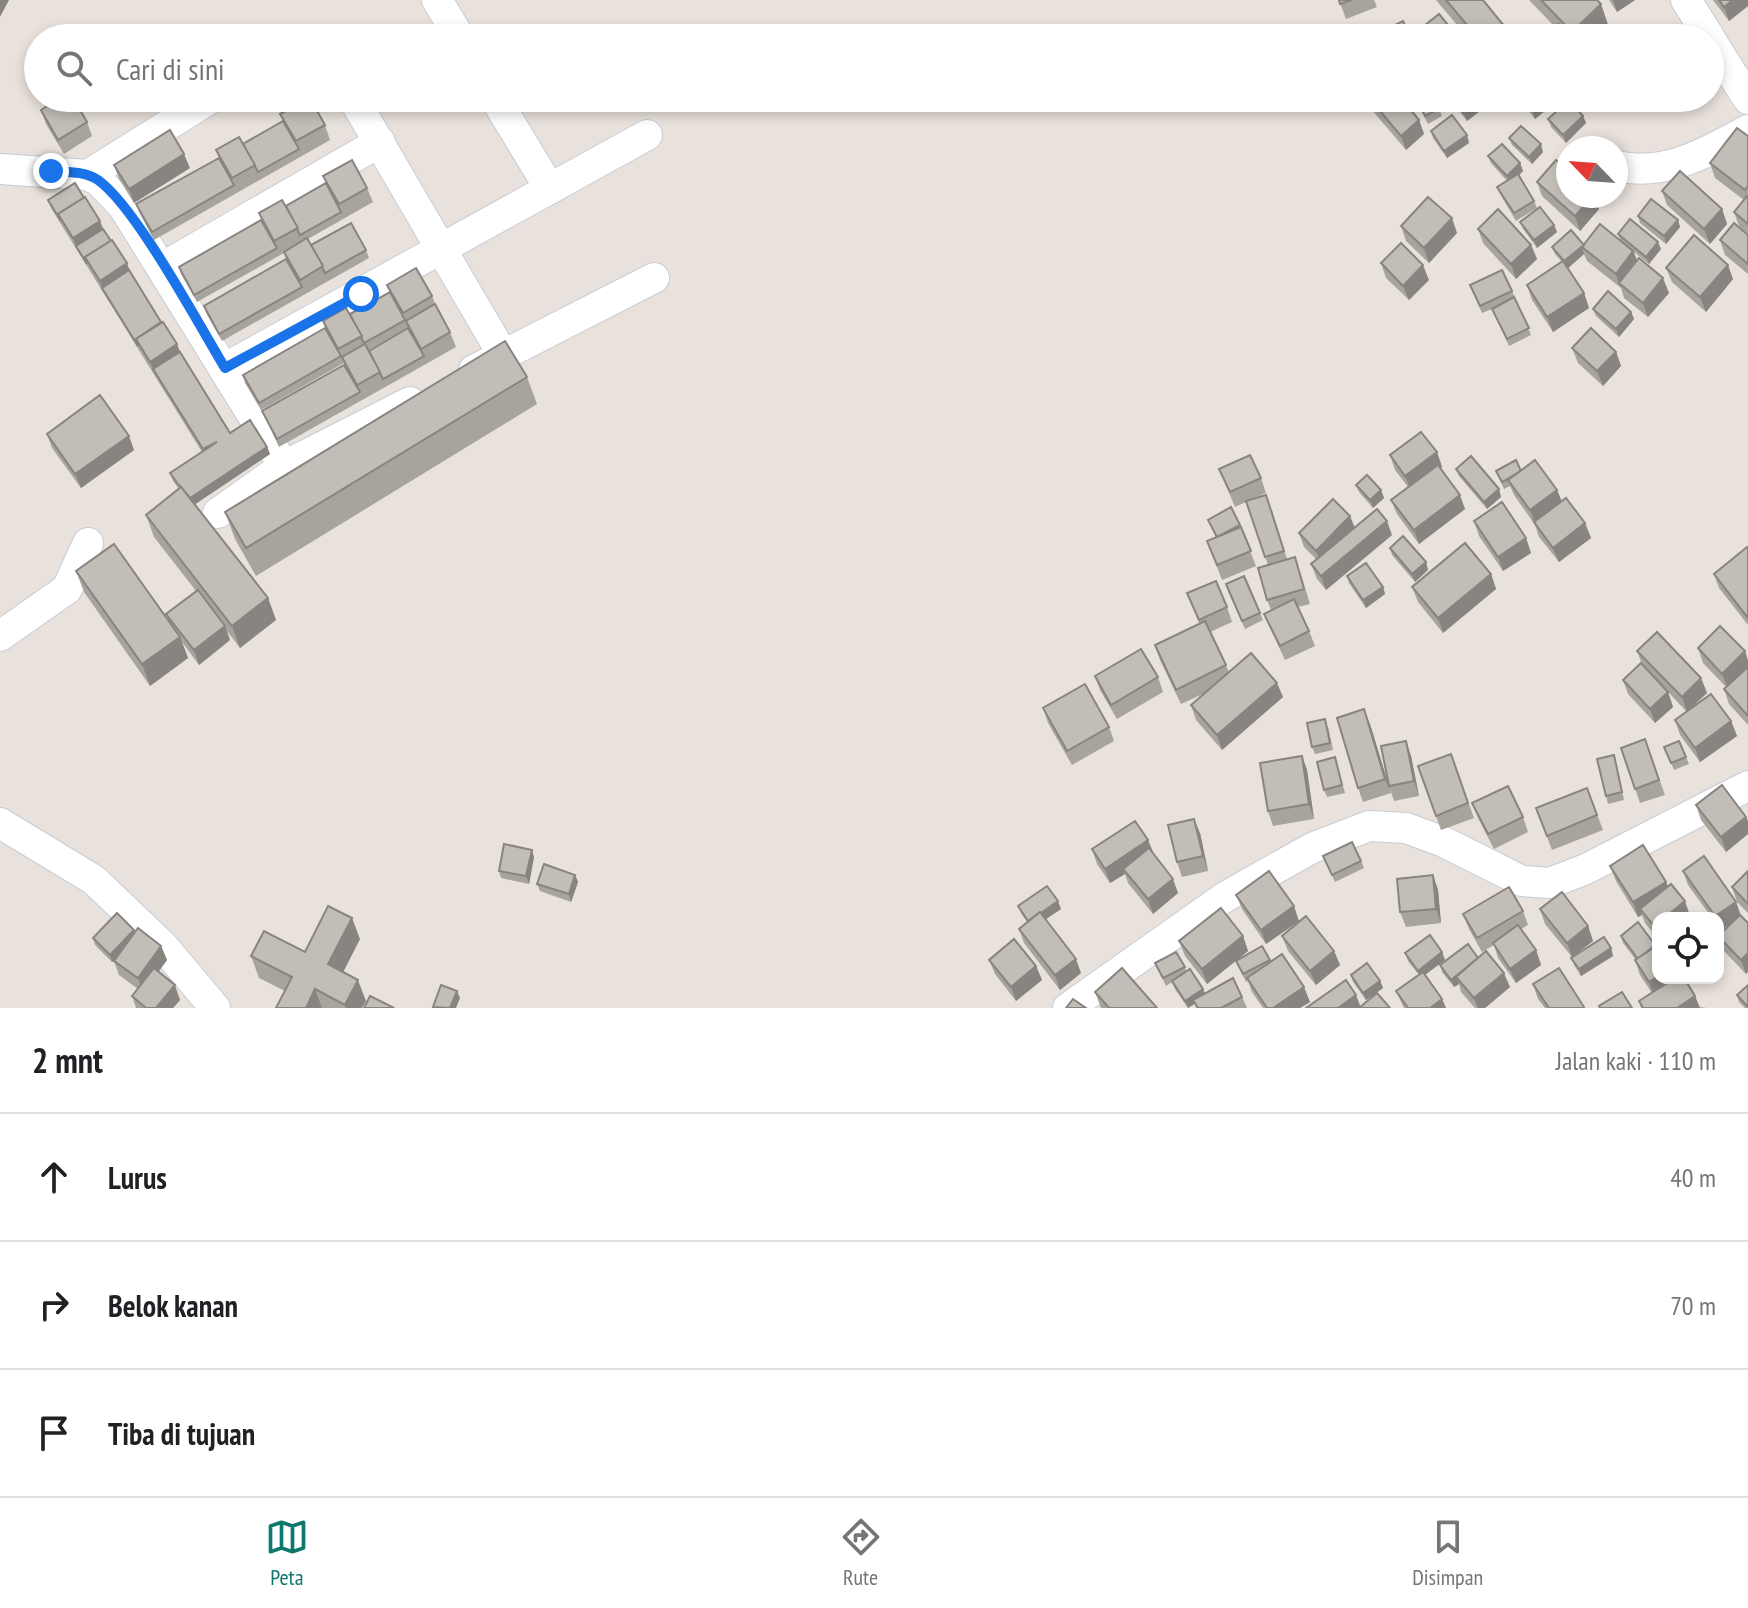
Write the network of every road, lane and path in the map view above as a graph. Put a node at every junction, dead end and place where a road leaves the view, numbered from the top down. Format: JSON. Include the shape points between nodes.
{"nodes":[{"id":1,"x":437,"y":0,"type":"edge"},
{"id":2,"x":1686,"y":0,"type":"edge"},
{"id":3,"x":452,"y":24,"type":"edge"},
{"id":4,"x":1701,"y":24,"type":"edge"},
{"id":5,"x":1724,"y":60,"type":"edge"},
{"id":6,"x":1748,"y":99,"type":"edge"},
{"id":7,"x":189,"y":112,"type":"edge"},
{"id":8,"x":362,"y":112,"type":"edge"},
{"id":9,"x":503,"y":112,"type":"edge"},
{"id":10,"x":1748,"y":130,"type":"edge"},
{"id":11,"x":647,"y":135,"type":"dead end"},
{"id":12,"x":380,"y":142,"type":"junction"},
{"id":13,"x":1628,"y":168,"type":"edge"},
{"id":14,"x":0,"y":169,"type":"edge"},
{"id":15,"x":88,"y":175,"type":"junction"},
{"id":16,"x":550,"y":189,"type":"junction"},
{"id":17,"x":442,"y":249,"type":"junction"},
{"id":18,"x":163,"y":267,"type":"junction"},
{"id":19,"x":654,"y":278,"type":"dead end"},
{"id":20,"x":503,"y":355,"type":"junction"},
{"id":21,"x":225,"y":368,"type":"junction"},
{"id":22,"x":284,"y":466,"type":"junction"},
{"id":23,"x":218,"y":513,"type":"dead end"},
{"id":24,"x":88,"y":543,"type":"dead end"},
{"id":25,"x":0,"y":636,"type":"edge"},
{"id":26,"x":1748,"y":786,"type":"edge"},
{"id":27,"x":0,"y":823,"type":"edge"},
{"id":28,"x":215,"y":1008,"type":"edge"},
{"id":29,"x":1068,"y":1008,"type":"edge"}],
"edges":[{"from":1,"to":3,"type":"street"},
{"from":2,"to":4,"type":"street"},
{"from":5,"to":6,"type":"street"},
{"from":7,"to":15,"type":"street"},
{"from":8,"to":12,"type":"street"},
{"from":9,"to":16,"type":"street"},
{"from":10,"to":13,"type":"street","via":[[1694,159],[1652,171]]},
{"from":11,"to":16,"type":"street"},
{"from":12,"to":17,"type":"street"},
{"from":12,"to":18,"type":"street"},
{"from":14,"to":15,"type":"street"},
{"from":15,"to":18,"type":"street","via":[[123,206]]},
{"from":16,"to":17,"type":"street"},
{"from":17,"to":20,"type":"street"},
{"from":17,"to":21,"type":"street"},
{"from":18,"to":21,"type":"street"},
{"from":19,"to":20,"type":"street"},
{"from":20,"to":22,"type":"street"},
{"from":21,"to":22,"type":"street"},
{"from":22,"to":23,"type":"street"},
{"from":24,"to":25,"type":"street","via":[[67,589]]},
{"from":26,"to":29,"type":"street","via":[[1550,883],[1522,881],[1406,828],[1369,826],[1312,848],[1225,897]]},
{"from":27,"to":28,"type":"street","via":[[94,880],[163,946]]}]}
